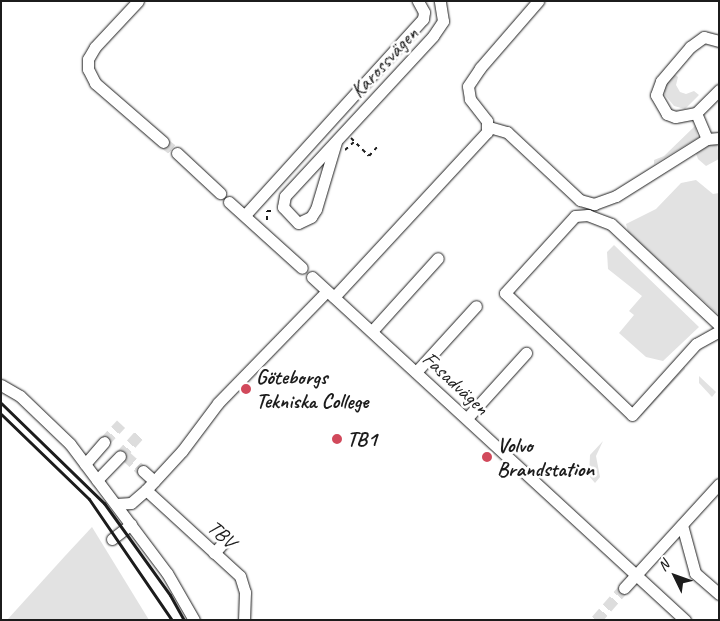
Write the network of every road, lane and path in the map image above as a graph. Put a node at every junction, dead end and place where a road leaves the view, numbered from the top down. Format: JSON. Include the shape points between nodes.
{"nodes":[{"id":1,"x":418,"y":1,"type":"edge"},
{"id":2,"x":440,"y":1,"type":"edge"},
{"id":3,"x":538,"y":1,"type":"edge"},
{"id":4,"x":136,"y":2,"type":"edge"},
{"id":5,"x":719,"y":41,"type":"edge"},
{"id":6,"x":719,"y":90,"type":"edge"},
{"id":7,"x":696,"y":113,"type":"junction"},
{"id":8,"x":489,"y":127,"type":"junction"},
{"id":9,"x":349,"y":136,"type":"dead end"},
{"id":10,"x":719,"y":138,"type":"edge"},
{"id":11,"x":706,"y":139,"type":"junction"},
{"id":12,"x":163,"y":142,"type":"tunnel mouth"},
{"id":13,"x":336,"y":142,"type":"junction"},
{"id":14,"x":354,"y":142,"type":"junction"},
{"id":15,"x":377,"y":147,"type":"dead end"},
{"id":16,"x":345,"y":150,"type":"dead end"},
{"id":17,"x":177,"y":153,"type":"tunnel mouth"},
{"id":18,"x":220,"y":193,"type":"dead end"},
{"id":19,"x":229,"y":202,"type":"dead end"},
{"id":20,"x":245,"y":215,"type":"junction"},
{"id":21,"x":438,"y":258,"type":"dead end"},
{"id":22,"x":302,"y":268,"type":"dead end"},
{"id":23,"x":312,"y":277,"type":"dead end"},
{"id":24,"x":331,"y":294,"type":"junction"},
{"id":25,"x":476,"y":306,"type":"dead end"},
{"id":26,"x":719,"y":325,"type":"edge"},
{"id":27,"x":372,"y":331,"type":"junction"},
{"id":28,"x":719,"y":331,"type":"edge"},
{"id":29,"x":526,"y":352,"type":"dead end"},
{"id":30,"x":416,"y":372,"type":"junction"},
{"id":31,"x":1,"y":385,"type":"edge"},
{"id":32,"x":467,"y":418,"type":"junction"},
{"id":33,"x":104,"y":442,"type":"tunnel mouth"},
{"id":34,"x":120,"y":456,"type":"tunnel mouth"},
{"id":35,"x":85,"y":464,"type":"junction"},
{"id":36,"x":143,"y":471,"type":"tunnel mouth"},
{"id":37,"x":97,"y":480,"type":"junction"},
{"id":38,"x":154,"y":481,"type":"junction"},
{"id":39,"x":719,"y":484,"type":"edge"},
{"id":40,"x":146,"y":490,"type":"junction"},
{"id":41,"x":116,"y":504,"type":"junction"},
{"id":42,"x":131,"y":524,"type":"junction"},
{"id":43,"x":682,"y":525,"type":"junction"},
{"id":44,"x":112,"y":539,"type":"dead end"},
{"id":45,"x":223,"y":543,"type":"dead end"},
{"id":46,"x":214,"y":553,"type":"junction"},
{"id":47,"x":636,"y":575,"type":"junction"},
{"id":48,"x":624,"y":588,"type":"tunnel mouth"},
{"id":49,"x":719,"y":594,"type":"edge"},
{"id":50,"x":194,"y":620,"type":"edge"},
{"id":51,"x":246,"y":620,"type":"edge"},
{"id":52,"x":253,"y":620,"type":"edge"},
{"id":53,"x":685,"y":620,"type":"edge"}],
"edges":[{"from":1,"to":20,"type":"street","via":[[424,12],[423,19]]},
{"from":2,"to":13,"type":"street","name":"Karossvägen","via":[[443,21],[433,36]]},
{"from":3,"to":8,"type":"street","via":[[468,86],[470,98]]},
{"from":4,"to":12,"type":"street","via":[[95,48],[88,59],[88,70],[95,83]]},
{"from":5,"to":7,"type":"street","via":[[704,37],[690,47],[661,81],[656,95],[667,114],[675,117]]},
{"from":6,"to":7,"type":"street"},
{"from":7,"to":11,"type":"street"},
{"from":8,"to":11,"type":"street","via":[[507,132],[580,200],[594,204],[616,196]]},
{"from":8,"to":24,"type":"street"},
{"from":9,"to":14,"type":"path"},
{"from":10,"to":11,"type":"street"},
{"from":13,"to":13,"type":"street","name":"Karossvägen","via":[[283,201],[287,214],[298,223],[311,217],[316,209]]},
{"from":14,"to":15,"type":"path","via":[[369,156]]},
{"from":14,"to":16,"type":"path"},
{"from":17,"to":18,"type":"street"},
{"from":19,"to":20,"type":"street"},
{"from":20,"to":22,"type":"street"},
{"from":21,"to":27,"type":"street"},
{"from":23,"to":24,"type":"street","name":"Fasadvägen"},
{"from":24,"to":27,"type":"street","name":"Fasadvägen"},
{"from":24,"to":38,"type":"street","via":[[238,381]]},
{"from":25,"to":30,"type":"street"},
{"from":26,"to":28,"type":"street","via":[[610,224],[588,215],[575,216],[505,293],[632,415],[696,344]]},
{"from":27,"to":30,"type":"street","name":"Fasadvägen"},
{"from":29,"to":32,"type":"street"},
{"from":30,"to":32,"type":"street","name":"Fasadvägen"},
{"from":31,"to":35,"type":"street","via":[[20,396],[70,444]]},
{"from":32,"to":47,"type":"street","name":"Fasadvägen"},
{"from":33,"to":35,"type":"street"},
{"from":34,"to":37,"type":"street"},
{"from":35,"to":37,"type":"street"},
{"from":36,"to":38,"type":"street"},
{"from":37,"to":41,"type":"street"},
{"from":38,"to":40,"type":"street"},
{"from":39,"to":43,"type":"street"},
{"from":40,"to":41,"type":"street","via":[[131,503]]},
{"from":40,"to":46,"type":"street","name":"TBV"},
{"from":41,"to":42,"type":"street"},
{"from":42,"to":44,"type":"street"},
{"from":42,"to":50,"type":"street","via":[[167,573]]},
{"from":43,"to":47,"type":"street"},
{"from":43,"to":49,"type":"street","via":[[695,573]]},
{"from":45,"to":46,"type":"street"},
{"from":46,"to":51,"type":"street","name":"TBV","via":[[240,576],[245,592]]},
{"from":47,"to":48,"type":"street"},
{"from":47,"to":53,"type":"street","name":"Fasadvägen"},
{"from":51,"to":52,"type":"street"}]}
